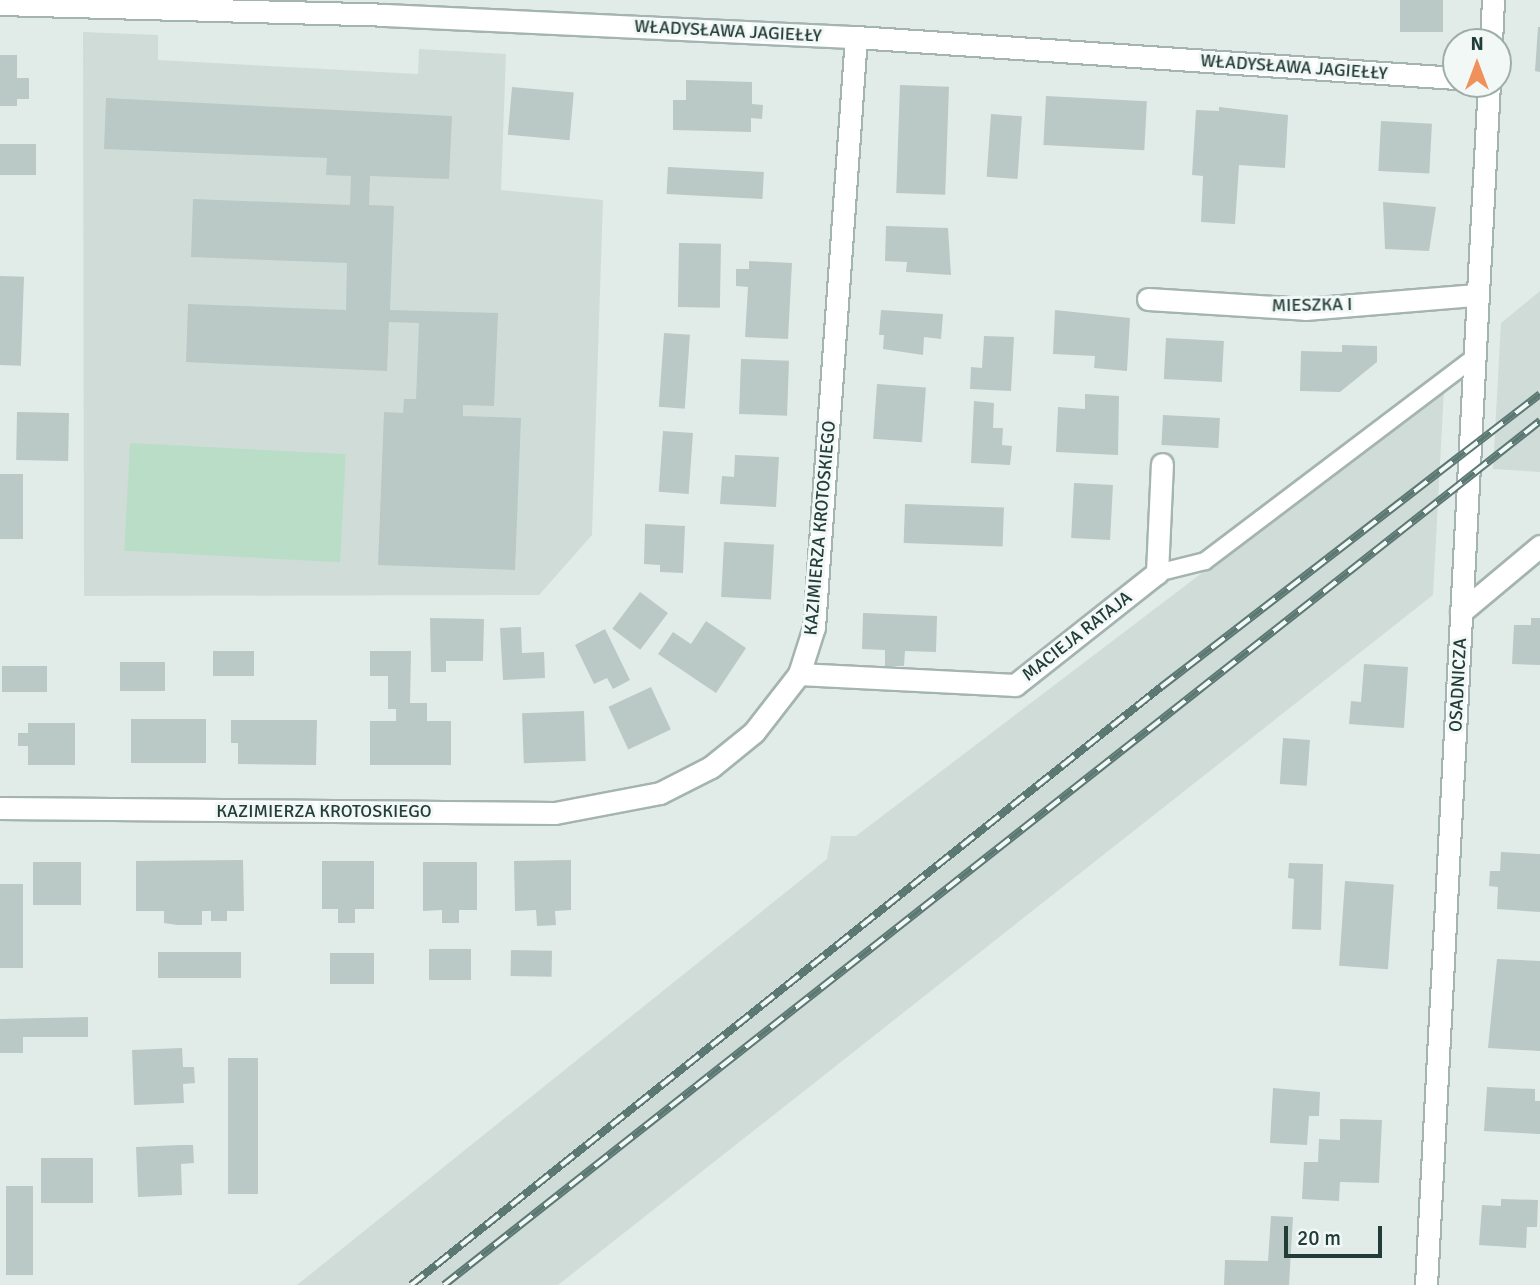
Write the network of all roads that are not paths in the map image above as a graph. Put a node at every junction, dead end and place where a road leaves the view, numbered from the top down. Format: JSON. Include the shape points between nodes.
{"nodes":[{"id":1,"x":1493,"y":0,"type":"edge"},
{"id":2,"x":0,"y":4,"type":"edge"},
{"id":3,"x":386,"y":7,"type":"edge"},
{"id":4,"x":1492,"y":28,"type":"edge"},
{"id":5,"x":856,"y":37,"type":"junction"},
{"id":6,"x":1442,"y":77,"type":"edge"},
{"id":7,"x":1488,"y":98,"type":"edge"},
{"id":8,"x":1476,"y":295,"type":"junction"},
{"id":9,"x":1149,"y":299,"type":"dead end"},
{"id":10,"x":1472,"y":359,"type":"junction"},
{"id":11,"x":1162,"y":464,"type":"dead end"},
{"id":12,"x":1540,"y":545,"type":"edge"},
{"id":13,"x":1157,"y":573,"type":"junction"},
{"id":14,"x":1461,"y":612,"type":"junction"},
{"id":15,"x":799,"y":674,"type":"junction"},
{"id":16,"x":0,"y":808,"type":"edge"},
{"id":17,"x":1426,"y":1285,"type":"edge"}],
"edges":[{"from":1,"to":4,"type":"street"},
{"from":2,"to":3,"type":"street","name":"WŁADYSŁAWA JAGIEŁŁY"},
{"from":3,"to":5,"type":"street","name":"WŁADYSŁAWA JAGIEŁŁY"},
{"from":5,"to":6,"type":"street","name":"WŁADYSŁAWA JAGIEŁŁY"},
{"from":5,"to":15,"type":"street","name":"KAZIMIERZA KROTOSKIEGO","via":[[814,627]]},
{"from":7,"to":8,"type":"street","name":"OSADNICZA"},
{"from":8,"to":9,"type":"street","name":"MIESZKA I","via":[[1305,309]]},
{"from":8,"to":10,"type":"street","name":"OSADNICZA"},
{"from":10,"to":13,"type":"lane","via":[[1205,561]]},
{"from":10,"to":14,"type":"street","name":"OSADNICZA"},
{"from":11,"to":13,"type":"street"},
{"from":12,"to":14,"type":"street"},
{"from":13,"to":15,"type":"street","name":"MACIEJA RATAJA","via":[[1015,685]]},
{"from":14,"to":17,"type":"street","name":"OSADNICZA"},
{"from":15,"to":16,"type":"street","name":"KAZIMIERZA KROTOSKIEGO","via":[[754,733],[711,766],[660,793],[631,801],[555,813]]}]}
